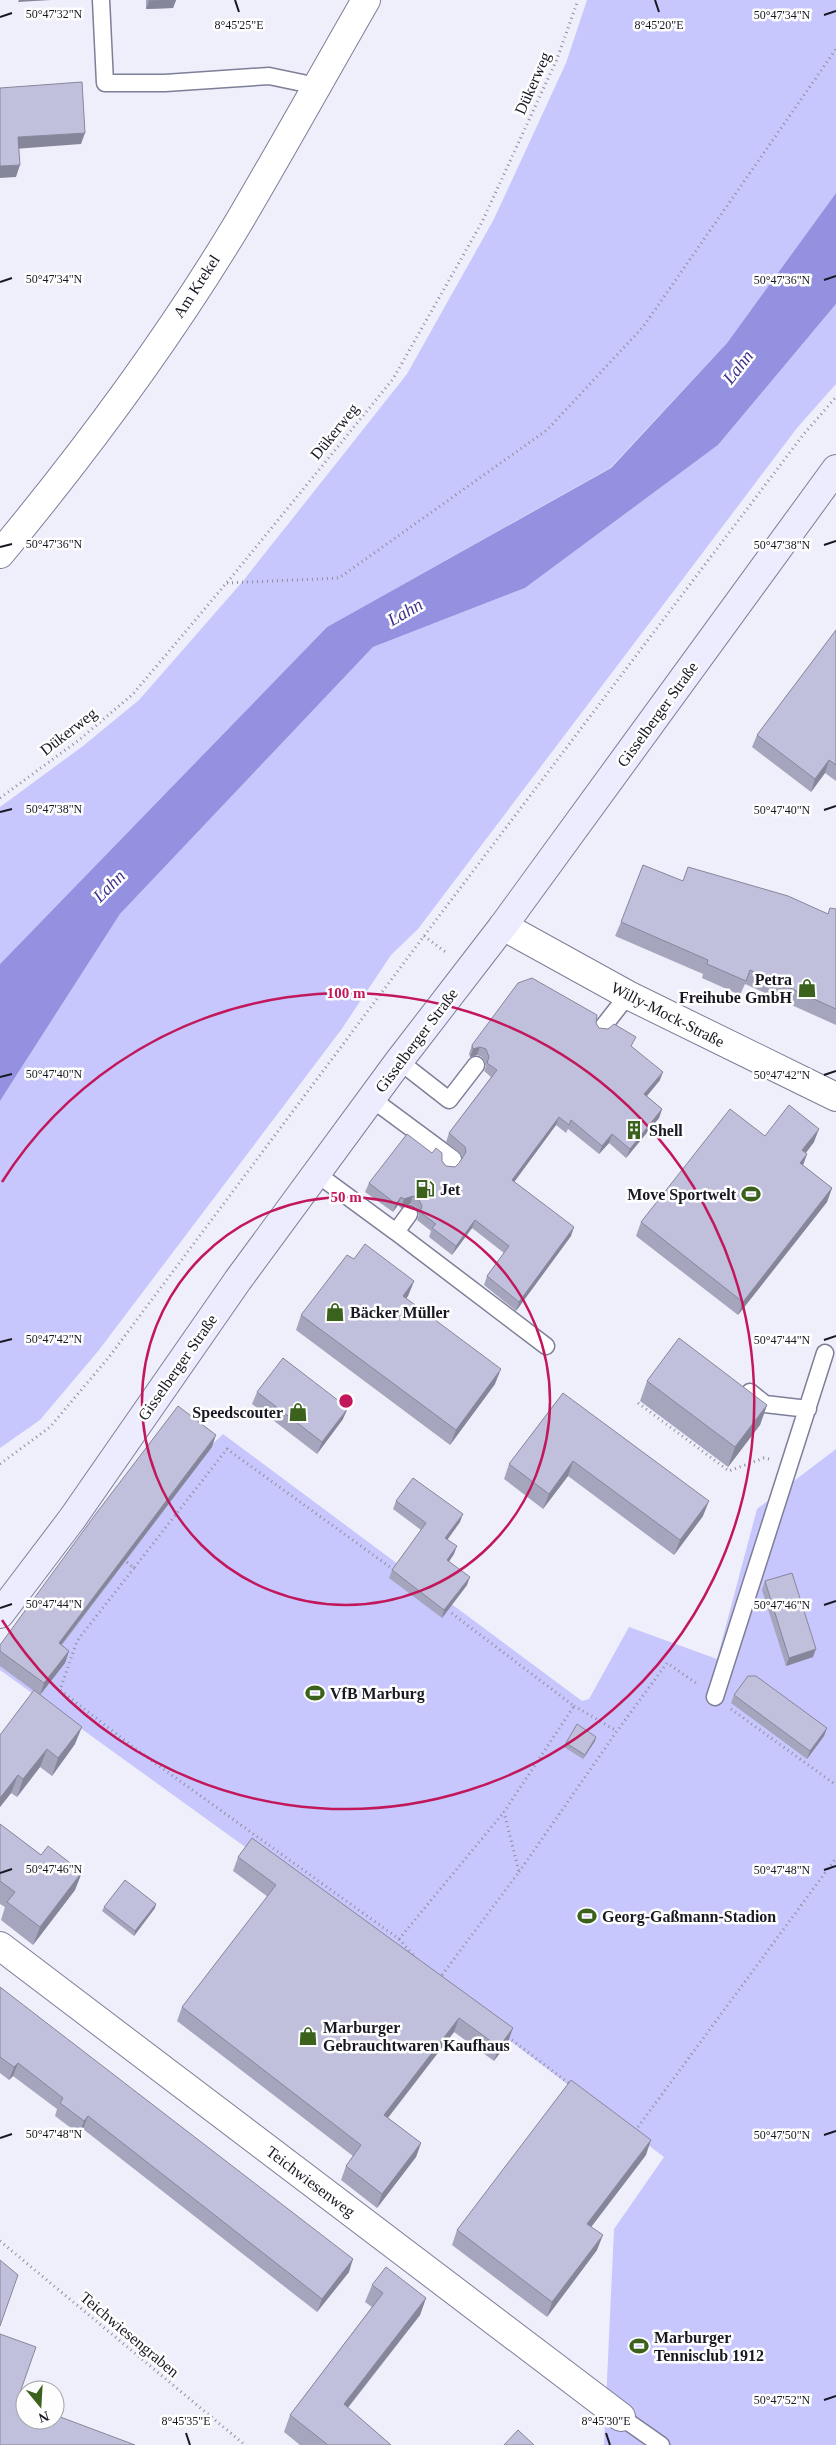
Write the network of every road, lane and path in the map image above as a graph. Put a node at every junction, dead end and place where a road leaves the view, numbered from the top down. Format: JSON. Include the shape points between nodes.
{"nodes":[{"id":1,"x":101,"y":0,"type":"edge"},
{"id":2,"x":366,"y":0,"type":"edge"},
{"id":3,"x":578,"y":0,"type":"edge"},
{"id":4,"x":836,"y":49,"type":"edge"},
{"id":5,"x":317,"y":86,"type":"junction"},
{"id":6,"x":836,"y":397,"type":"edge"},
{"id":7,"x":836,"y":470,"type":"edge"},
{"id":8,"x":0,"y":554,"type":"edge"},
{"id":9,"x":227,"y":583,"type":"junction"},
{"id":10,"x":0,"y":798,"type":"edge"},
{"id":11,"x":502,"y":926,"type":"junction"},
{"id":12,"x":628,"y":995,"type":"junction"},
{"id":13,"x":602,"y":1028,"type":"edge"},
{"id":14,"x":399,"y":1061,"type":"junction"},
{"id":15,"x":476,"y":1065,"type":"dead end"},
{"id":16,"x":836,"y":1097,"type":"edge"},
{"id":17,"x":372,"y":1098,"type":"junction"},
{"id":18,"x":448,"y":1166,"type":"edge"},
{"id":19,"x":317,"y":1174,"type":"junction"},
{"id":20,"x":409,"y":1214,"type":"dead end"},
{"id":21,"x":396,"y":1232,"type":"junction"},
{"id":22,"x":546,"y":1346,"type":"dead end"},
{"id":23,"x":825,"y":1353,"type":"dead end"},
{"id":24,"x":735,"y":1382,"type":"edge"},
{"id":25,"x":638,"y":1403,"type":"dead end"},
{"id":26,"x":808,"y":1409,"type":"junction"},
{"id":27,"x":0,"y":1464,"type":"edge"},
{"id":28,"x":791,"y":1464,"type":"junction"},
{"id":29,"x":118,"y":1556,"type":"edge"},
{"id":30,"x":134,"y":1568,"type":"junction"},
{"id":31,"x":394,"y":1571,"type":"edge"},
{"id":32,"x":450,"y":1612,"type":"edge"},
{"id":33,"x":0,"y":1614,"type":"edge"},
{"id":34,"x":715,"y":1697,"type":"junction"},
{"id":35,"x":574,"y":1706,"type":"junction"},
{"id":36,"x":617,"y":1731,"type":"junction"},
{"id":37,"x":836,"y":1785,"type":"edge"},
{"id":38,"x":504,"y":1812,"type":"junction"},
{"id":39,"x":836,"y":1858,"type":"edge"},
{"id":40,"x":519,"y":1872,"type":"junction"},
{"id":41,"x":399,"y":1939,"type":"junction"},
{"id":42,"x":0,"y":1946,"type":"edge"},
{"id":43,"x":418,"y":1961,"type":"edge"},
{"id":44,"x":430,"y":1975,"type":"edge"},
{"id":45,"x":508,"y":2037,"type":"edge"},
{"id":46,"x":578,"y":2091,"type":"edge"},
{"id":47,"x":626,"y":2127,"type":"edge"},
{"id":48,"x":0,"y":2241,"type":"edge"},
{"id":49,"x":621,"y":2417,"type":"joint"},
{"id":50,"x":245,"y":2445,"type":"edge"},
{"id":51,"x":661,"y":2445,"type":"edge"}],
"edges":[{"from":1,"to":5,"type":"lane","via":[[105,83],[164,83],[269,76]]},
{"from":2,"to":5,"type":"street","name":"Am Krekel"},
{"from":3,"to":9,"type":"path","name":"Dükerweg","via":[[557,58],[482,222],[393,379]]},
{"from":4,"to":9,"type":"path","via":[[643,327],[547,430],[339,578]]},
{"from":5,"to":8,"type":"street","name":"Am Krekel","via":[[239,221],[148,360]]},
{"from":6,"to":27,"type":"path","via":[[791,451],[109,1357],[50,1427]]},
{"from":7,"to":11,"type":"main road","name":"Gisselberger Straße"},
{"from":9,"to":10,"type":"path","name":"Dükerweg","via":[[133,694],[79,740]]},
{"from":11,"to":12,"type":"street","name":"Willy-Mock-Straße"},
{"from":11,"to":14,"type":"main road","name":"Gisselberger Straße"},
{"from":12,"to":13,"type":"lane"},
{"from":12,"to":16,"type":"street","name":"Willy-Mock-Straße"},
{"from":14,"to":15,"type":"lane","via":[[449,1100]]},
{"from":14,"to":17,"type":"main road","name":"Gisselberger Straße"},
{"from":17,"to":18,"type":"lane","via":[[453,1159]]},
{"from":17,"to":19,"type":"main road","name":"Gisselberger Straße"},
{"from":19,"to":21,"type":"lane"},
{"from":19,"to":33,"type":"main road","name":"Gisselberger Straße","via":[[232,1288],[72,1519]]},
{"from":20,"to":21,"type":"lane"},
{"from":21,"to":22,"type":"lane"},
{"from":23,"to":26,"type":"lane"},
{"from":24,"to":26,"type":"lane","via":[[765,1404]]},
{"from":25,"to":28,"type":"path","via":[[729,1471],[764,1458]]},
{"from":26,"to":28,"type":"lane"},
{"from":28,"to":34,"type":"lane"},
{"from":29,"to":30,"type":"path"},
{"from":30,"to":31,"type":"path","via":[[227,1449]]},
{"from":30,"to":41,"type":"path","via":[[77,1641],[60,1690]]},
{"from":32,"to":35,"type":"path"},
{"from":34,"to":36,"type":"path","via":[[667,1663]]},
{"from":34,"to":37,"type":"path"},
{"from":35,"to":36,"type":"path"},
{"from":35,"to":38,"type":"path"},
{"from":36,"to":40,"type":"path"},
{"from":38,"to":40,"type":"path"},
{"from":38,"to":41,"type":"path"},
{"from":39,"to":47,"type":"path","via":[[634,2133]]},
{"from":40,"to":44,"type":"path","via":[[437,1982]]},
{"from":41,"to":43,"type":"path"},
{"from":42,"to":49,"type":"street","name":"Teichwiesenweg"},
{"from":45,"to":46,"type":"path"},
{"from":48,"to":50,"type":"path","name":"Teichwiesengraben"},
{"from":49,"to":51,"type":"lane"}]}
